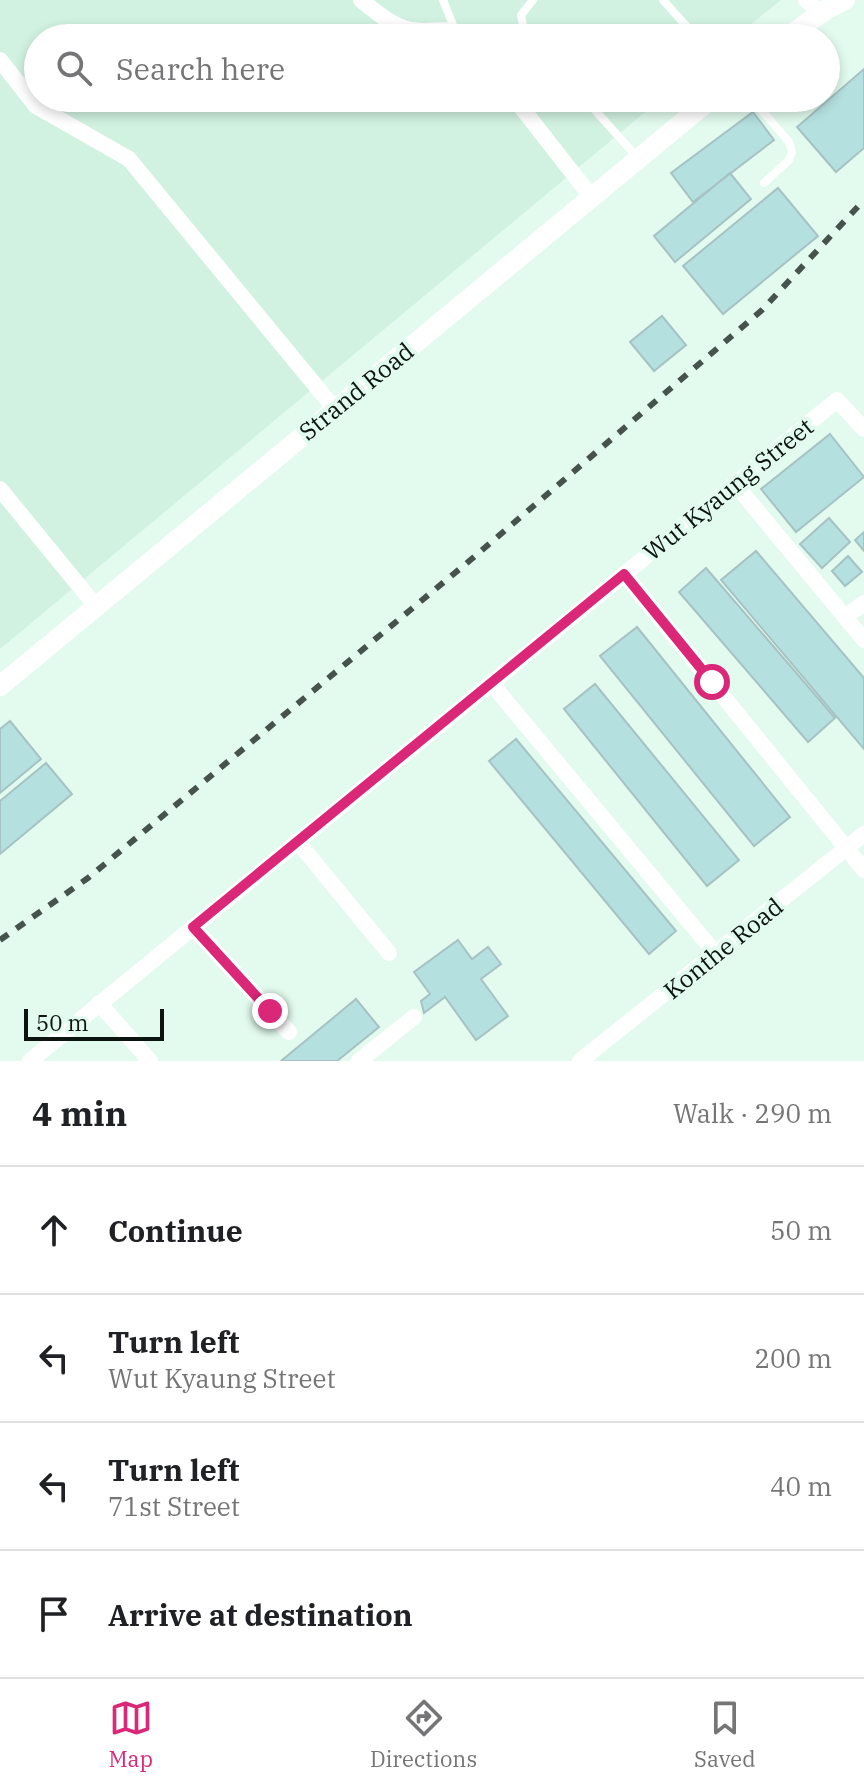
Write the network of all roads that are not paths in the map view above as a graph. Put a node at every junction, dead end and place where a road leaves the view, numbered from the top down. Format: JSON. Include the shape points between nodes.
{"nodes":[{"id":1,"x":361,"y":0,"type":"edge"},
{"id":2,"x":443,"y":0,"type":"edge"},
{"id":3,"x":533,"y":0,"type":"edge"},
{"id":4,"x":663,"y":0,"type":"edge"},
{"id":5,"x":845,"y":0,"type":"edge"},
{"id":6,"x":816,"y":4,"type":"edge"},
{"id":7,"x":396,"y":24,"type":"edge"},
{"id":8,"x":456,"y":24,"type":"edge"},
{"id":9,"x":523,"y":24,"type":"edge"},
{"id":10,"x":684,"y":24,"type":"edge"},
{"id":11,"x":789,"y":24,"type":"edge"},
{"id":12,"x":798,"y":24,"type":"edge"},
{"id":13,"x":0,"y":60,"type":"edge"},
{"id":14,"x":24,"y":91,"type":"edge"},
{"id":15,"x":47,"y":112,"type":"edge"},
{"id":16,"x":525,"y":112,"type":"edge"},
{"id":17,"x":597,"y":112,"type":"edge"},
{"id":18,"x":684,"y":112,"type":"edge"},
{"id":19,"x":694,"y":112,"type":"edge"},
{"id":20,"x":763,"y":112,"type":"edge"},
{"id":21,"x":637,"y":157,"type":"junction"},
{"id":22,"x":764,"y":183,"type":"dead end"},
{"id":23,"x":590,"y":196,"type":"junction"},
{"id":24,"x":331,"y":406,"type":"junction"},
{"id":25,"x":864,"y":429,"type":"edge"},
{"id":26,"x":735,"y":484,"type":"junction"},
{"id":27,"x":0,"y":489,"type":"edge"},
{"id":28,"x":624,"y":574,"type":"junction"},
{"id":29,"x":90,"y":599,"type":"junction"},
{"id":30,"x":864,"y":603,"type":"edge"},
{"id":31,"x":845,"y":617,"type":"junction"},
{"id":32,"x":864,"y":640,"type":"edge"},
{"id":33,"x":0,"y":673,"type":"edge"},
{"id":34,"x":491,"y":683,"type":"junction"},
{"id":35,"x":0,"y":686,"type":"edge"},
{"id":36,"x":864,"y":834,"type":"edge"},
{"id":37,"x":297,"y":841,"type":"junction"},
{"id":38,"x":846,"y":848,"type":"junction"},
{"id":39,"x":864,"y":870,"type":"edge"},
{"id":40,"x":193,"y":927,"type":"junction"},
{"id":41,"x":389,"y":953,"type":"dead end"},
{"id":42,"x":716,"y":954,"type":"junction"},
{"id":43,"x":99,"y":1003,"type":"junction"},
{"id":44,"x":414,"y":1017,"type":"dead end"},
{"id":45,"x":289,"y":1032,"type":"dead end"},
{"id":46,"x":30,"y":1061,"type":"edge"},
{"id":47,"x":150,"y":1061,"type":"edge"},
{"id":48,"x":359,"y":1061,"type":"edge"},
{"id":49,"x":580,"y":1061,"type":"edge"}],
"edges":[{"from":1,"to":7,"type":"street"},
{"from":2,"to":8,"type":"lane"},
{"from":3,"to":9,"type":"lane","via":[[521,15]]},
{"from":4,"to":10,"type":"lane"},
{"from":5,"to":6,"type":"street"},
{"from":6,"to":11,"type":"street"},
{"from":6,"to":12,"type":"street"},
{"from":13,"to":14,"type":"street"},
{"from":15,"to":24,"type":"street","via":[[129,159]]},
{"from":16,"to":23,"type":"street"},
{"from":17,"to":21,"type":"lane"},
{"from":18,"to":21,"type":"street","name":"Strand Road"},
{"from":19,"to":21,"type":"street","name":"Strand Road"},
{"from":20,"to":22,"type":"lane","via":[[792,152]]},
{"from":21,"to":23,"type":"street","name":"Strand Road"},
{"from":23,"to":24,"type":"street","name":"Strand Road"},
{"from":24,"to":29,"type":"street","name":"Strand Road"},
{"from":24,"to":35,"type":"street","name":"Strand Road"},
{"from":25,"to":26,"type":"street","name":"Wut Kyaung Street","via":[[837,400]]},
{"from":26,"to":28,"type":"street","name":"Wut Kyaung Street"},
{"from":26,"to":31,"type":"street"},
{"from":27,"to":29,"type":"street"},
{"from":28,"to":34,"type":"street","name":"Wut Kyaung Street"},
{"from":28,"to":38,"type":"street"},
{"from":29,"to":33,"type":"street","name":"Strand Road"},
{"from":30,"to":31,"type":"street"},
{"from":31,"to":32,"type":"street"},
{"from":34,"to":37,"type":"street","name":"Wut Kyaung Street"},
{"from":34,"to":42,"type":"street"},
{"from":36,"to":38,"type":"street","name":"Konthe Road"},
{"from":37,"to":40,"type":"street","name":"Wut Kyaung Street"},
{"from":37,"to":41,"type":"street"},
{"from":38,"to":39,"type":"street"},
{"from":38,"to":42,"type":"street","name":"Konthe Road"},
{"from":40,"to":43,"type":"street","name":"Wut Kyaung Street"},
{"from":40,"to":45,"type":"street"},
{"from":42,"to":49,"type":"street","name":"Konthe Road"},
{"from":43,"to":46,"type":"street","name":"Wut Kyaung Street"},
{"from":43,"to":47,"type":"street"},
{"from":44,"to":48,"type":"street"}]}
